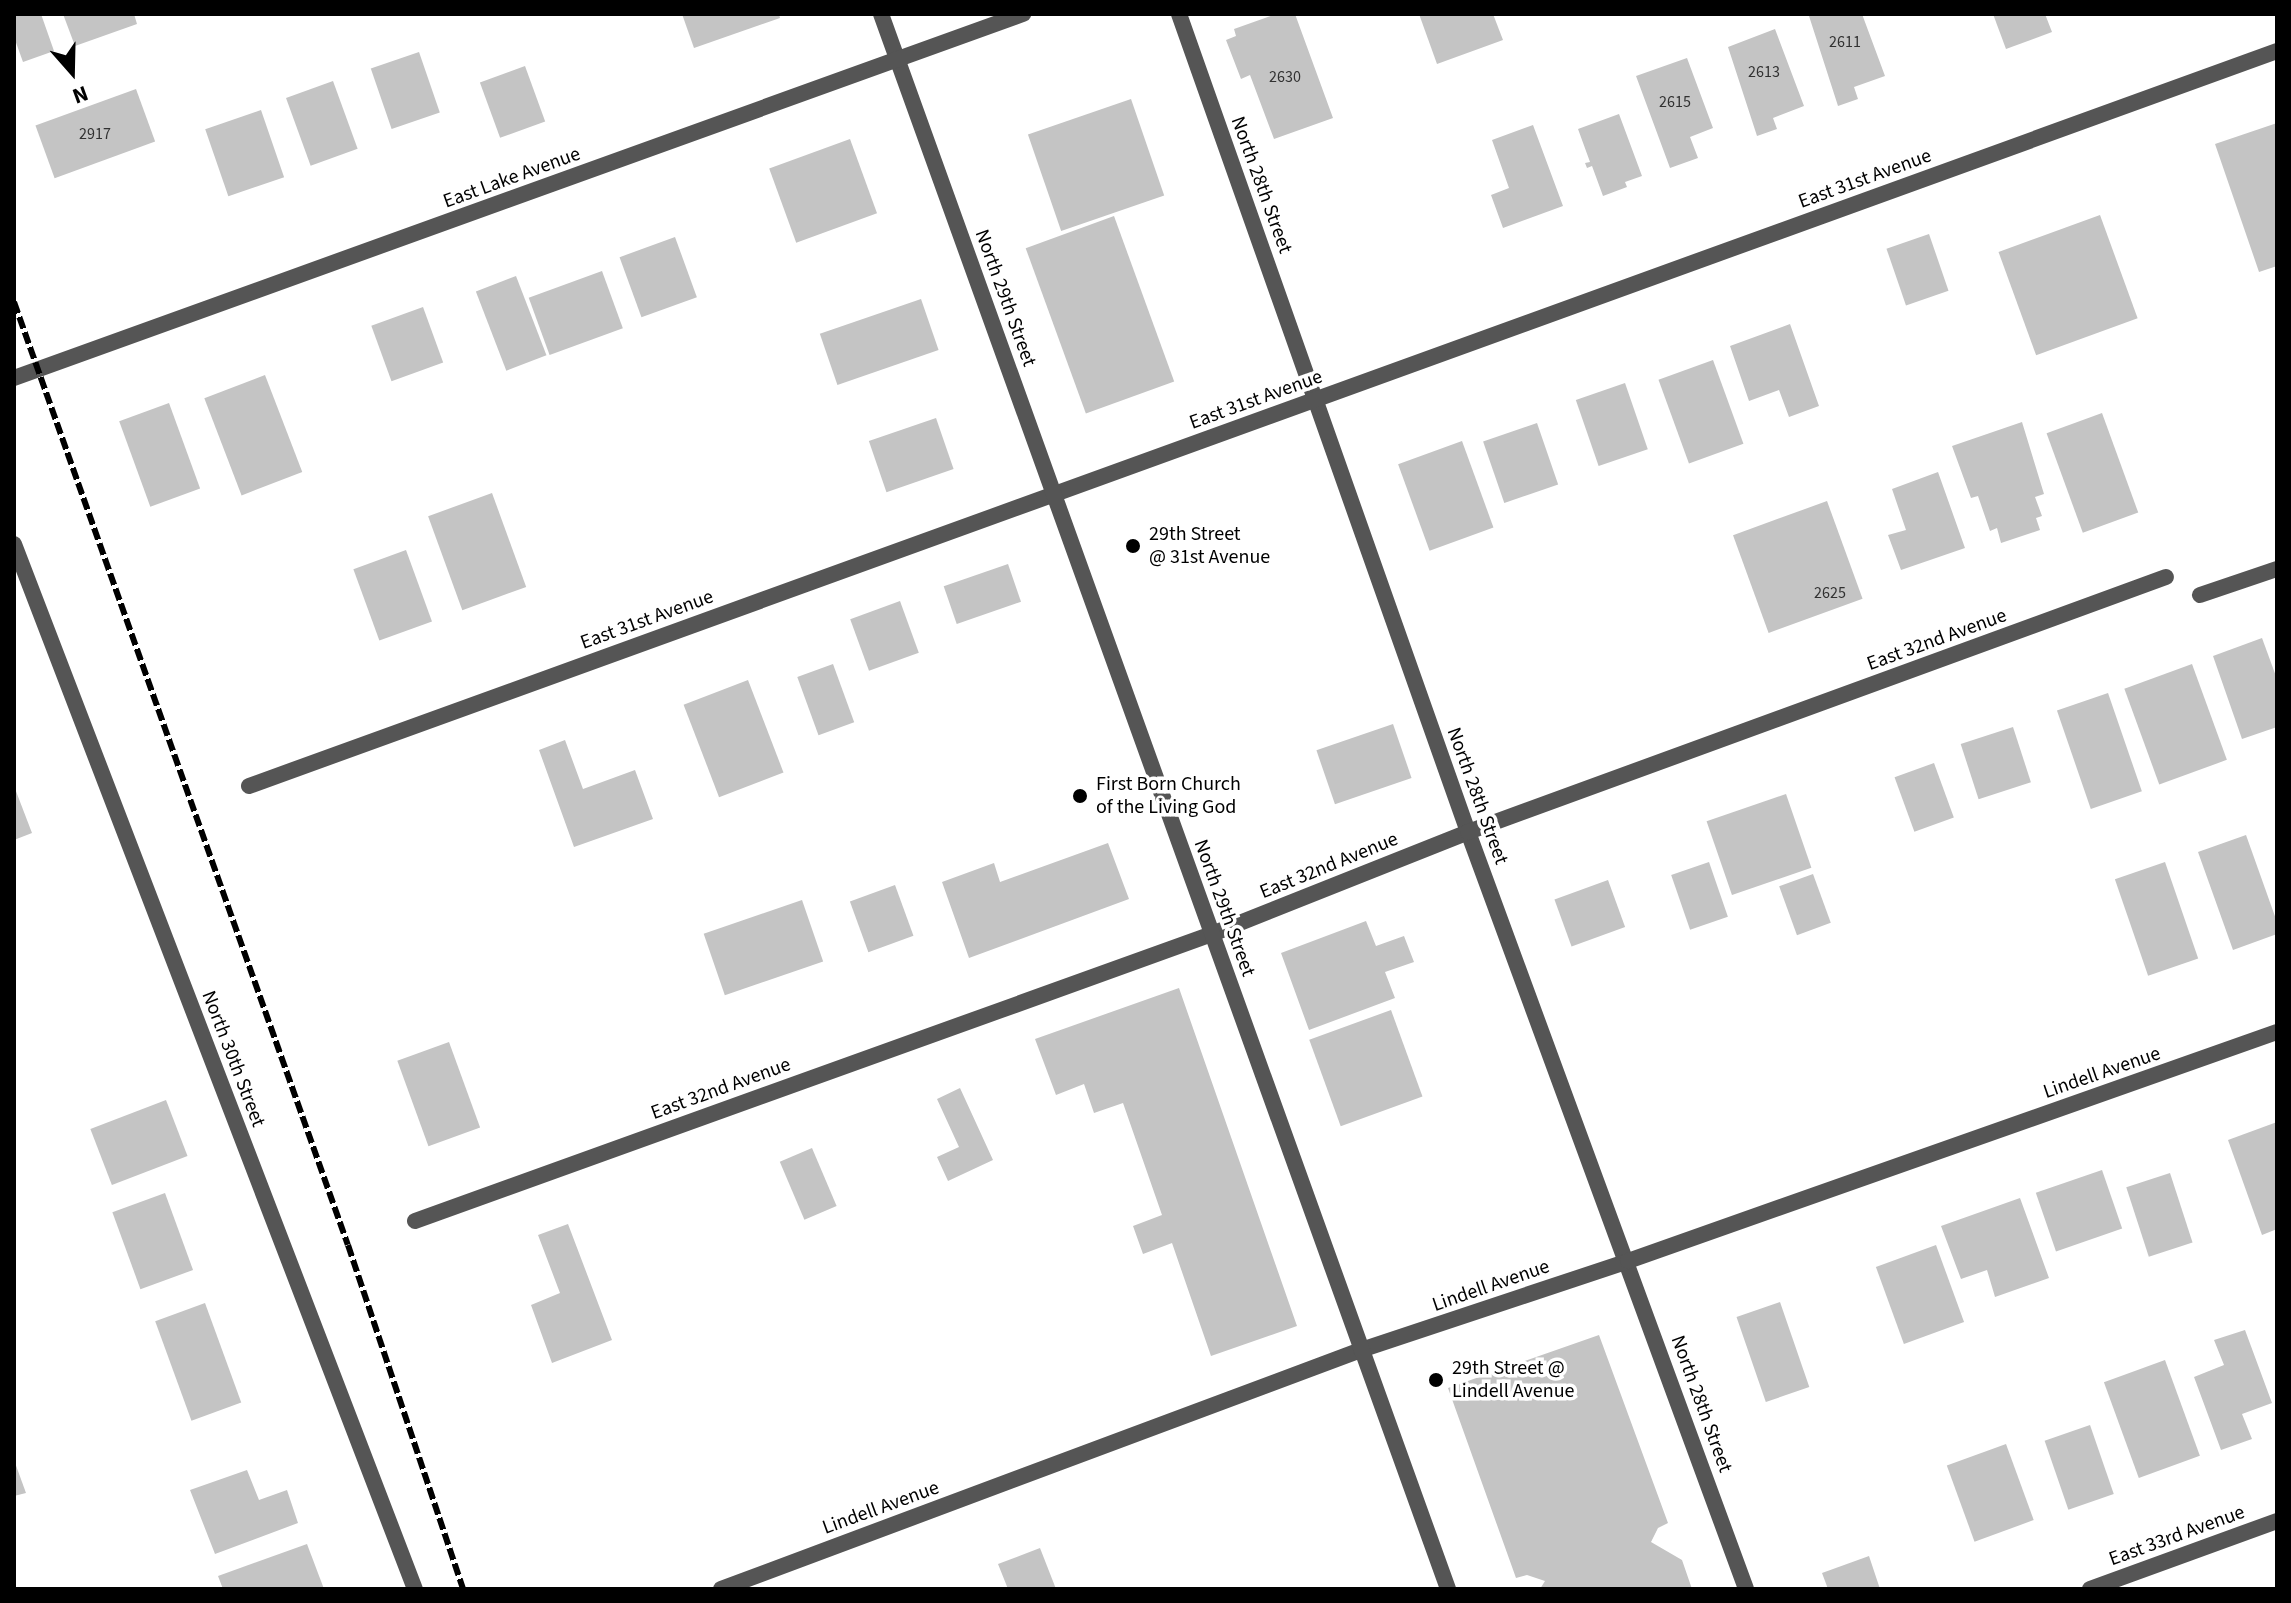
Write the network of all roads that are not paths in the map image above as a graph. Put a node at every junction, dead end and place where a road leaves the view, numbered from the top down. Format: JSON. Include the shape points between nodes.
{"nodes":[{"id":1,"x":881,"y":14,"type":"edge"},
{"id":2,"x":1023,"y":14,"type":"edge"},
{"id":3,"x":1179,"y":14,"type":"edge"},
{"id":4,"x":2277,"y":51,"type":"edge"},
{"id":5,"x":898,"y":60,"type":"junction"},
{"id":6,"x":14,"y":378,"type":"edge"},
{"id":7,"x":1316,"y":399,"type":"junction"},
{"id":8,"x":1055,"y":494,"type":"junction"},
{"id":9,"x":14,"y":544,"type":"edge"},
{"id":10,"x":2277,"y":569,"type":"edge"},
{"id":11,"x":2166,"y":577,"type":"dead end"},
{"id":12,"x":2200,"y":595,"type":"dead end"},
{"id":13,"x":249,"y":786,"type":"dead end"},
{"id":14,"x":1468,"y":832,"type":"junction"},
{"id":15,"x":1212,"y":934,"type":"junction"},
{"id":16,"x":2277,"y":1032,"type":"edge"},
{"id":17,"x":415,"y":1221,"type":"dead end"},
{"id":18,"x":1628,"y":1261,"type":"junction"},
{"id":19,"x":1361,"y":1350,"type":"junction"},
{"id":20,"x":2277,"y":1521,"type":"edge"},
{"id":21,"x":415,"y":1589,"type":"edge"},
{"id":22,"x":721,"y":1589,"type":"edge"},
{"id":23,"x":1448,"y":1589,"type":"edge"},
{"id":24,"x":1746,"y":1589,"type":"edge"},
{"id":25,"x":2090,"y":1589,"type":"edge"}],
"edges":[{"from":1,"to":5,"type":"street","name":"North 29th Street"},
{"from":2,"to":5,"type":"street","name":"East Lake Avenue"},
{"from":3,"to":7,"type":"street","name":"North 28th Street"},
{"from":4,"to":7,"type":"street","name":"East 31st Avenue"},
{"from":5,"to":6,"type":"street","name":"East Lake Avenue"},
{"from":5,"to":8,"type":"street","name":"North 29th Street"},
{"from":7,"to":8,"type":"street","name":"East 31st Avenue"},
{"from":7,"to":14,"type":"street","name":"North 28th Street"},
{"from":8,"to":13,"type":"street","name":"East 31st Avenue"},
{"from":8,"to":15,"type":"street","name":"North 29th Street"},
{"from":9,"to":21,"type":"street","name":"North 30th Street"},
{"from":10,"to":12,"type":"street"},
{"from":11,"to":14,"type":"street","name":"East 32nd Avenue"},
{"from":14,"to":15,"type":"street","name":"East 32nd Avenue"},
{"from":14,"to":18,"type":"street","name":"North 28th Street"},
{"from":15,"to":17,"type":"street","name":"East 32nd Avenue"},
{"from":15,"to":19,"type":"street","name":"North 29th Street"},
{"from":16,"to":18,"type":"street","name":"Lindell Avenue"},
{"from":18,"to":19,"type":"street","name":"Lindell Avenue"},
{"from":18,"to":24,"type":"street","name":"North 28th Street"},
{"from":19,"to":22,"type":"street","name":"Lindell Avenue"},
{"from":19,"to":23,"type":"street","name":"North 29th Street"},
{"from":20,"to":25,"type":"street","name":"East 33rd Avenue"}]}
